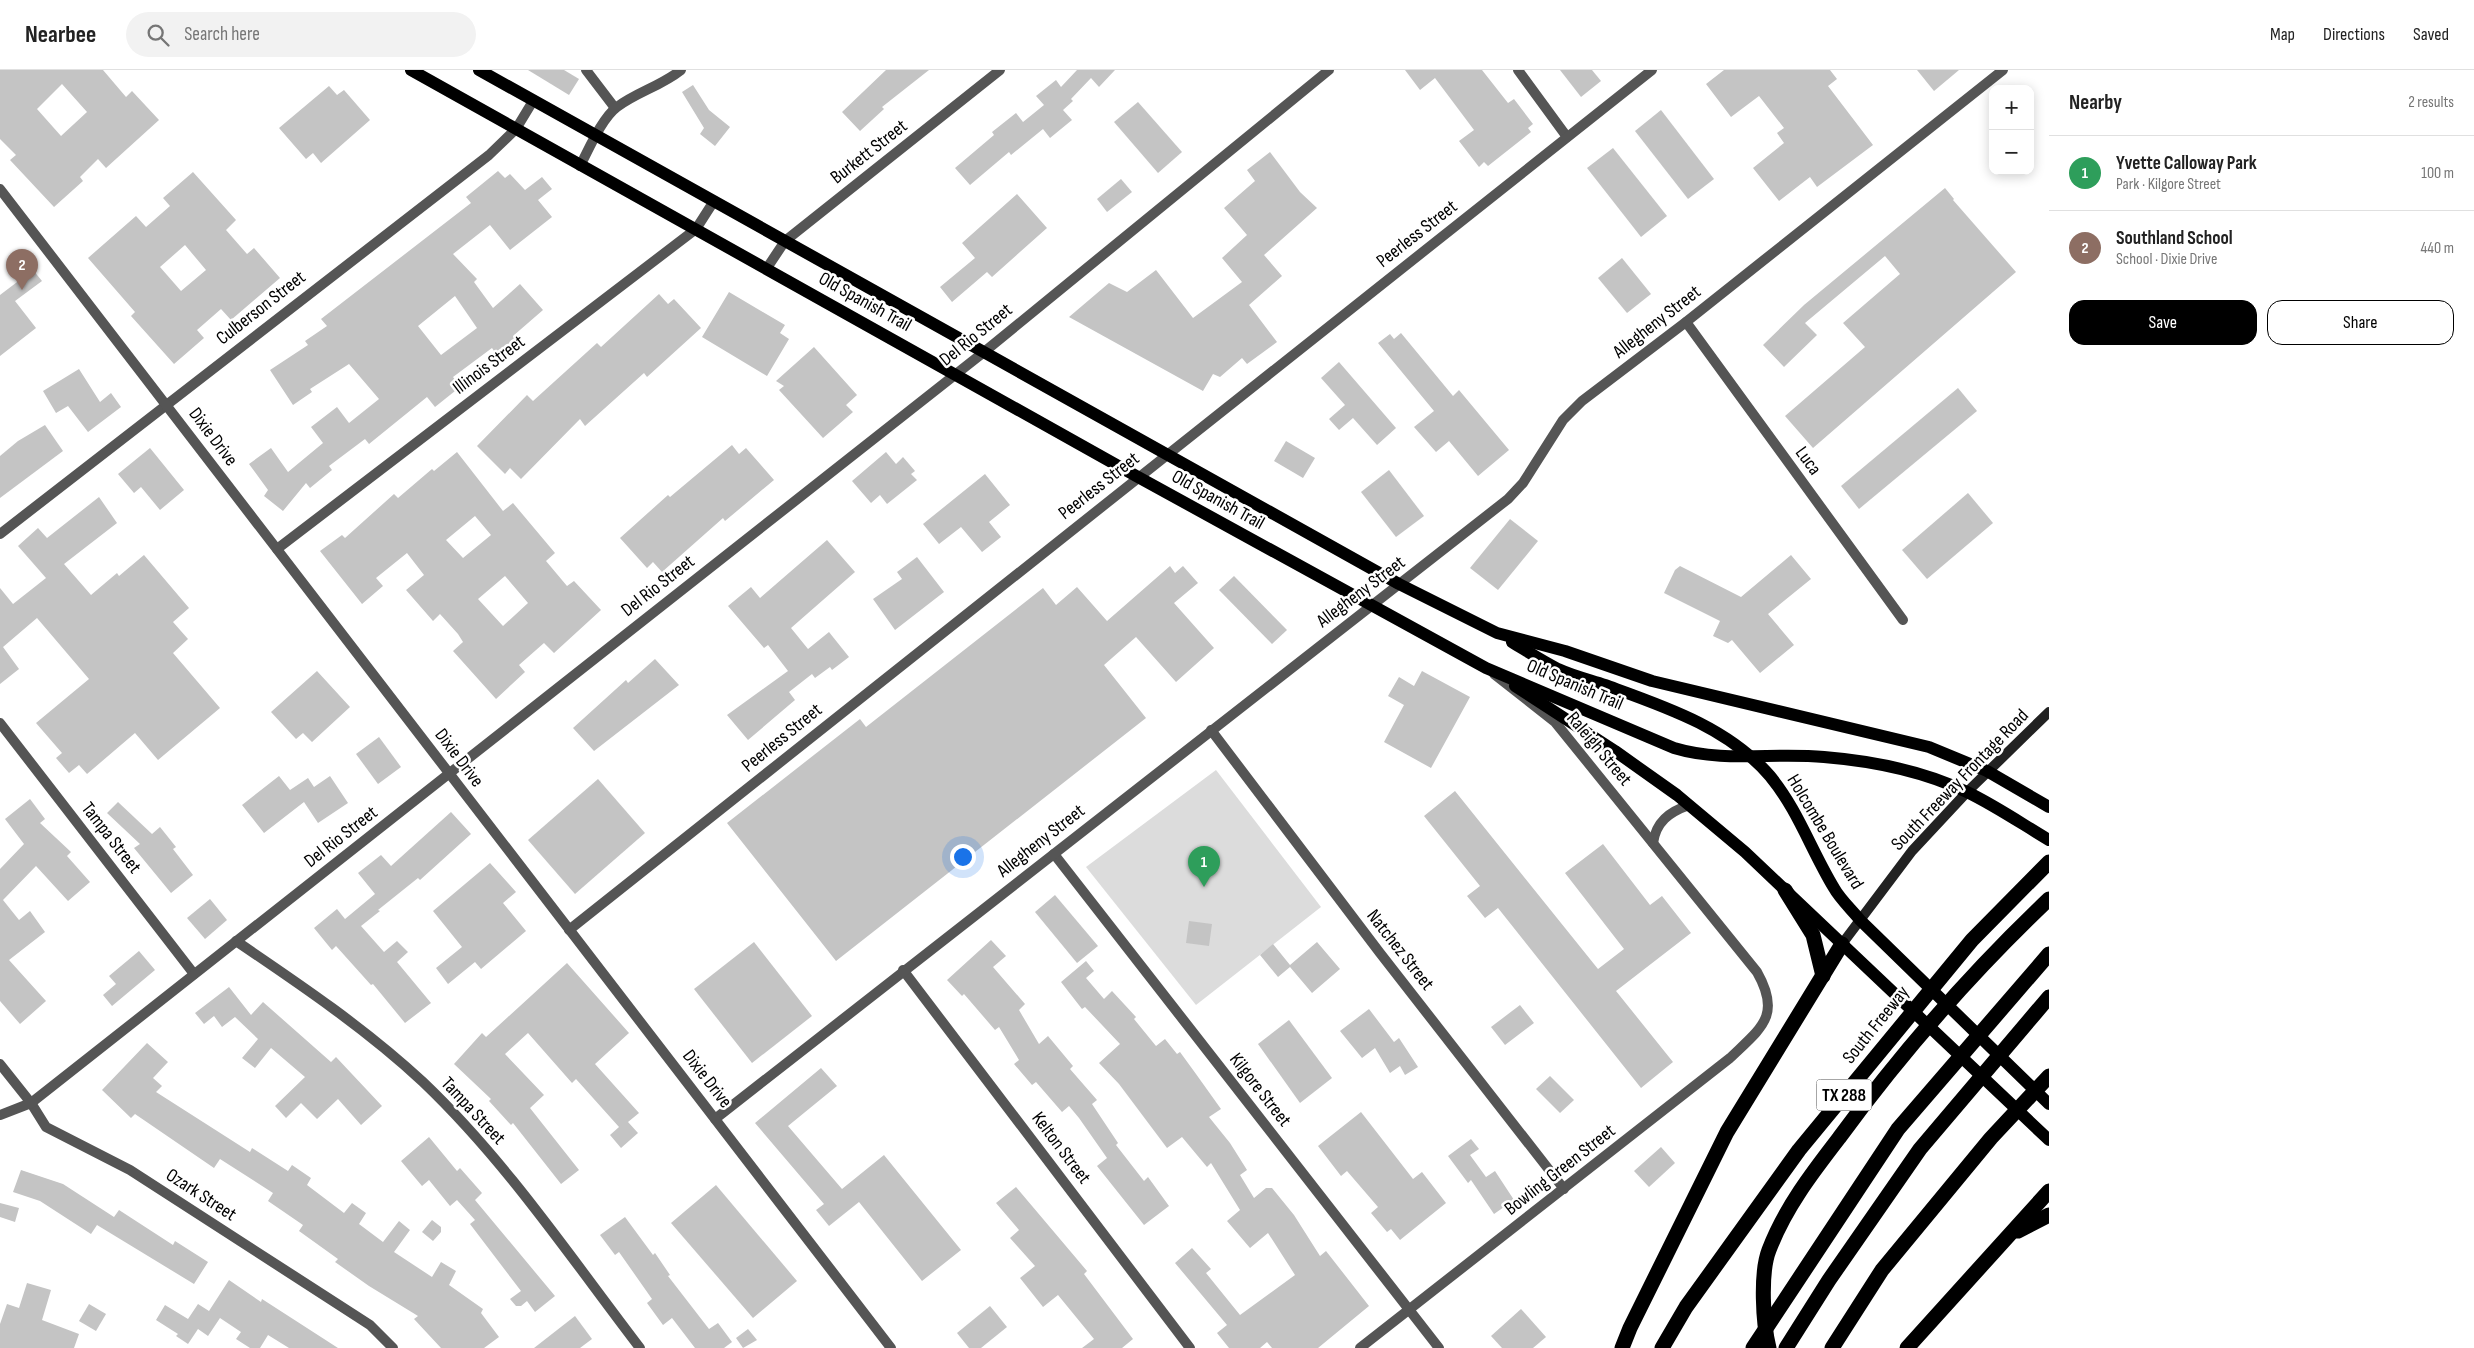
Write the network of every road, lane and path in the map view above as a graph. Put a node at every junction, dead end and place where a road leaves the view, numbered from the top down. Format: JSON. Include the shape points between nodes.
{"nodes":[{"id":1,"x":411,"y":70,"type":"edge"},
{"id":2,"x":478,"y":70,"type":"edge"},
{"id":3,"x":586,"y":70,"type":"edge"},
{"id":4,"x":681,"y":70,"type":"edge"},
{"id":5,"x":1000,"y":70,"type":"edge"},
{"id":6,"x":1329,"y":70,"type":"edge"},
{"id":7,"x":1518,"y":70,"type":"edge"},
{"id":8,"x":1652,"y":70,"type":"edge"},
{"id":9,"x":2002,"y":70,"type":"edge"},
{"id":10,"x":534,"y":101,"type":"junction"},
{"id":11,"x":615,"y":108,"type":"junction"},
{"id":12,"x":516,"y":130,"type":"junction"},
{"id":13,"x":596,"y":135,"type":"junction"},
{"id":14,"x":1568,"y":137,"type":"junction"},
{"id":15,"x":580,"y":166,"type":"junction"},
{"id":16,"x":0,"y":190,"type":"edge"},
{"id":17,"x":714,"y":202,"type":"junction"},
{"id":18,"x":696,"y":229,"type":"junction"},
{"id":19,"x":785,"y":241,"type":"junction"},
{"id":20,"x":767,"y":268,"type":"junction"},
{"id":21,"x":1686,"y":322,"type":"junction"},
{"id":22,"x":984,"y":352,"type":"junction"},
{"id":23,"x":956,"y":375,"type":"junction"},
{"id":24,"x":166,"y":404,"type":"junction"},
{"id":25,"x":1168,"y":454,"type":"junction"},
{"id":26,"x":1138,"y":477,"type":"junction"},
{"id":27,"x":0,"y":534,"type":"edge"},
{"id":28,"x":277,"y":549,"type":"junction"},
{"id":29,"x":1399,"y":584,"type":"junction"},
{"id":30,"x":1371,"y":605,"type":"junction"},
{"id":31,"x":1903,"y":620,"type":"dead end"},
{"id":32,"x":1497,"y":633,"type":"junction"},
{"id":33,"x":1486,"y":668,"type":"junction"},
{"id":34,"x":2049,"y":712,"type":"edge"},
{"id":35,"x":0,"y":723,"type":"edge"},
{"id":36,"x":1212,"y":730,"type":"junction"},
{"id":37,"x":1752,"y":758,"type":"junction"},
{"id":38,"x":1988,"y":771,"type":"junction"},
{"id":39,"x":448,"y":773,"type":"junction"},
{"id":40,"x":1967,"y":792,"type":"junction"},
{"id":41,"x":1689,"y":805,"type":"junction"},
{"id":42,"x":2049,"y":807,"type":"edge"},
{"id":43,"x":2049,"y":840,"type":"edge"},
{"id":44,"x":1653,"y":843,"type":"junction"},
{"id":45,"x":1054,"y":854,"type":"junction"},
{"id":46,"x":2049,"y":862,"type":"edge"},
{"id":47,"x":1785,"y":890,"type":"junction"},
{"id":48,"x":2049,"y":899,"type":"edge"},
{"id":49,"x":1860,"y":920,"type":"junction"},
{"id":50,"x":570,"y":930,"type":"junction"},
{"id":51,"x":236,"y":941,"type":"junction"},
{"id":52,"x":1842,"y":944,"type":"junction"},
{"id":53,"x":2049,"y":954,"type":"edge"},
{"id":54,"x":903,"y":970,"type":"junction"},
{"id":55,"x":194,"y":974,"type":"junction"},
{"id":56,"x":1823,"y":976,"type":"junction"},
{"id":57,"x":2049,"y":997,"type":"edge"},
{"id":58,"x":1769,"y":1008,"type":"joint"},
{"id":59,"x":0,"y":1064,"type":"edge"},
{"id":60,"x":2049,"y":1076,"type":"edge"},
{"id":61,"x":31,"y":1103,"type":"junction"},
{"id":62,"x":2049,"y":1104,"type":"edge"},
{"id":63,"x":0,"y":1115,"type":"edge"},
{"id":64,"x":716,"y":1119,"type":"junction"},
{"id":65,"x":2049,"y":1140,"type":"edge"},
{"id":66,"x":1564,"y":1189,"type":"junction"},
{"id":67,"x":2049,"y":1191,"type":"edge"},
{"id":68,"x":2049,"y":1214,"type":"edge"},
{"id":69,"x":2006,"y":1238,"type":"junction"},
{"id":70,"x":1409,"y":1310,"type":"junction"},
{"id":71,"x":393,"y":1348,"type":"edge"},
{"id":72,"x":640,"y":1348,"type":"edge"},
{"id":73,"x":892,"y":1348,"type":"edge"},
{"id":74,"x":1190,"y":1348,"type":"edge"},
{"id":75,"x":1360,"y":1348,"type":"edge"},
{"id":76,"x":1439,"y":1348,"type":"edge"},
{"id":77,"x":1622,"y":1348,"type":"edge"},
{"id":78,"x":1662,"y":1348,"type":"edge"},
{"id":79,"x":1753,"y":1348,"type":"edge"},
{"id":80,"x":1769,"y":1348,"type":"edge"},
{"id":81,"x":1786,"y":1348,"type":"edge"},
{"id":82,"x":1832,"y":1348,"type":"edge"},
{"id":83,"x":1907,"y":1348,"type":"edge"}],
"edges":[{"from":1,"to":12,"type":"main road","name":"Old Spanish Trail"},
{"from":2,"to":10,"type":"main road","name":"Old Spanish Trail"},
{"from":3,"to":11,"type":"street"},
{"from":4,"to":11,"type":"street"},
{"from":5,"to":19,"type":"street","name":"Burkett Street"},
{"from":6,"to":22,"type":"street","name":"Del Rio Street"},
{"from":7,"to":14,"type":"street"},
{"from":8,"to":14,"type":"street","name":"Peerless Street"},
{"from":9,"to":21,"type":"street","name":"Allegheny Street"},
{"from":10,"to":12,"type":"street","name":"Culberson Street"},
{"from":10,"to":13,"type":"main road","name":"Old Spanish Trail"},
{"from":11,"to":13,"type":"street"},
{"from":12,"to":15,"type":"main road","name":"Old Spanish Trail"},
{"from":12,"to":24,"type":"street","name":"Culberson Street","via":[[489,155]]},
{"from":13,"to":15,"type":"street"},
{"from":13,"to":17,"type":"main road","name":"Old Spanish Trail"},
{"from":14,"to":25,"type":"street","name":"Peerless Street"},
{"from":15,"to":18,"type":"main road","name":"Old Spanish Trail"},
{"from":16,"to":24,"type":"street","name":"Dixie Drive"},
{"from":17,"to":18,"type":"street","name":"Illinois Street"},
{"from":17,"to":19,"type":"main road","name":"Old Spanish Trail"},
{"from":18,"to":20,"type":"main road","name":"Old Spanish Trail"},
{"from":18,"to":28,"type":"street","name":"Illinois Street"},
{"from":19,"to":20,"type":"street","name":"Burkett Street"},
{"from":19,"to":22,"type":"main road","name":"Old Spanish Trail"},
{"from":20,"to":23,"type":"main road","name":"Old Spanish Trail"},
{"from":21,"to":29,"type":"street","name":"Allegheny Street","via":[[1582,401],[1563,420],[1523,483],[1508,499]]},
{"from":21,"to":31,"type":"street","name":"Luca"},
{"from":22,"to":23,"type":"street","name":"Del Rio Street"},
{"from":22,"to":25,"type":"main road","name":"Old Spanish Trail"},
{"from":23,"to":26,"type":"main road","name":"Old Spanish Trail"},
{"from":23,"to":39,"type":"street","name":"Del Rio Street"},
{"from":24,"to":27,"type":"street","name":"Culberson Street"},
{"from":24,"to":28,"type":"street","name":"Dixie Drive"},
{"from":25,"to":26,"type":"street","name":"Peerless Street"},
{"from":25,"to":29,"type":"main road","name":"Old Spanish Trail"},
{"from":26,"to":30,"type":"main road","name":"Old Spanish Trail"},
{"from":26,"to":50,"type":"street","name":"Peerless Street"},
{"from":28,"to":39,"type":"street","name":"Dixie Drive"},
{"from":29,"to":30,"type":"street","name":"Allegheny Street"},
{"from":29,"to":32,"type":"main road","name":"Old Spanish Trail"},
{"from":30,"to":33,"type":"main road","name":"Old Spanish Trail"},
{"from":30,"to":36,"type":"street","name":"Allegheny Street"},
{"from":32,"to":37,"type":"main road","name":"Holcombe Boulevard","via":[[1559,669],[1703,725],[1727,738]]},
{"from":32,"to":38,"type":"main road","name":"Old Spanish Trail","via":[[1565,651],[1652,680],[1929,747]]},
{"from":33,"to":37,"type":"main road","name":"Old Spanish Trail","via":[[1674,748],[1696,754]]},
{"from":33,"to":41,"type":"main road","via":[[1615,751]]},
{"from":33,"to":44,"type":"street","name":"Raleigh Street","via":[[1555,722]]},
{"from":34,"to":38,"type":"main road","name":"South Freeway Frontage Road"},
{"from":35,"to":55,"type":"street","name":"Tampa Street"},
{"from":36,"to":45,"type":"street","name":"Allegheny Street"},
{"from":36,"to":66,"type":"street","name":"Natchez Street"},
{"from":37,"to":40,"type":"main road","name":"Old Spanish Trail","via":[[1823,757],[1860,761],[1895,768]]},
{"from":37,"to":49,"type":"main road","name":"Holcombe Boulevard","via":[[1787,799],[1835,890]]},
{"from":38,"to":40,"type":"main road","name":"South Freeway Frontage Road"},
{"from":38,"to":42,"type":"main road","name":"Old Spanish Trail"},
{"from":39,"to":50,"type":"street","name":"Dixie Drive"},
{"from":39,"to":51,"type":"street","name":"Del Rio Street"},
{"from":40,"to":43,"type":"main road","name":"Old Spanish Trail"},
{"from":40,"to":49,"type":"main road","name":"South Freeway Frontage Road","via":[[1912,851]]},
{"from":41,"to":44,"type":"street","via":[[1674,810],[1664,819],[1655,831]]},
{"from":41,"to":47,"type":"main road"},
{"from":44,"to":58,"type":"street","name":"Raleigh Street","via":[[1757,972],[1767,990]]},
{"from":45,"to":54,"type":"street","name":"Allegheny Street"},
{"from":45,"to":70,"type":"street","name":"Kilgore Street"},
{"from":46,"to":78,"type":"highway","name":"South Freeway","number":"TX 288","via":[[1972,940],[1799,1150],[1686,1307]]},
{"from":47,"to":52,"type":"main road"},
{"from":47,"to":56,"type":"highway","via":[[1813,935]]},
{"from":48,"to":80,"type":"highway","via":[[1937,1014],[1858,1111],[1796,1195],[1768,1252],[1764,1292]]},
{"from":49,"to":52,"type":"main road","name":"South Freeway Frontage Road"},
{"from":49,"to":62,"type":"main road","name":"Holcombe Boulevard"},
{"from":50,"to":64,"type":"street","name":"Dixie Drive"},
{"from":51,"to":55,"type":"street","name":"Del Rio Street"},
{"from":51,"to":72,"type":"street","name":"Tampa Street","via":[[340,1013],[429,1089],[492,1156]]},
{"from":52,"to":56,"type":"highway"},
{"from":52,"to":65,"type":"main road"},
{"from":53,"to":79,"type":"highway","via":[[1898,1129]]},
{"from":54,"to":64,"type":"street","name":"Allegheny Street"},
{"from":54,"to":74,"type":"street","name":"Kelton Street"},
{"from":55,"to":61,"type":"street","name":"Del Rio Street"},
{"from":56,"to":77,"type":"highway","via":[[1727,1132]]},
{"from":57,"to":81,"type":"highway","via":[[1920,1149]]},
{"from":58,"to":66,"type":"street","name":"Bowling Green Street","via":[[1763,1023],[1730,1058]]},
{"from":59,"to":61,"type":"street","name":"Ozark Street"},
{"from":60,"to":82,"type":"highway","via":[[1991,1138],[1882,1270]]},
{"from":61,"to":63,"type":"street","name":"Del Rio Street"},
{"from":61,"to":71,"type":"street","name":"Ozark Street","via":[[46,1127],[130,1170],[370,1325]]},
{"from":64,"to":73,"type":"street","name":"Dixie Drive"},
{"from":66,"to":70,"type":"street","name":"Bowling Green Street"},
{"from":67,"to":69,"type":"highway"},
{"from":68,"to":69,"type":"highway"},
{"from":69,"to":83,"type":"highway"},
{"from":70,"to":75,"type":"street","name":"Bowling Green Street"},
{"from":70,"to":76,"type":"street","name":"Kilgore Street"}]}
